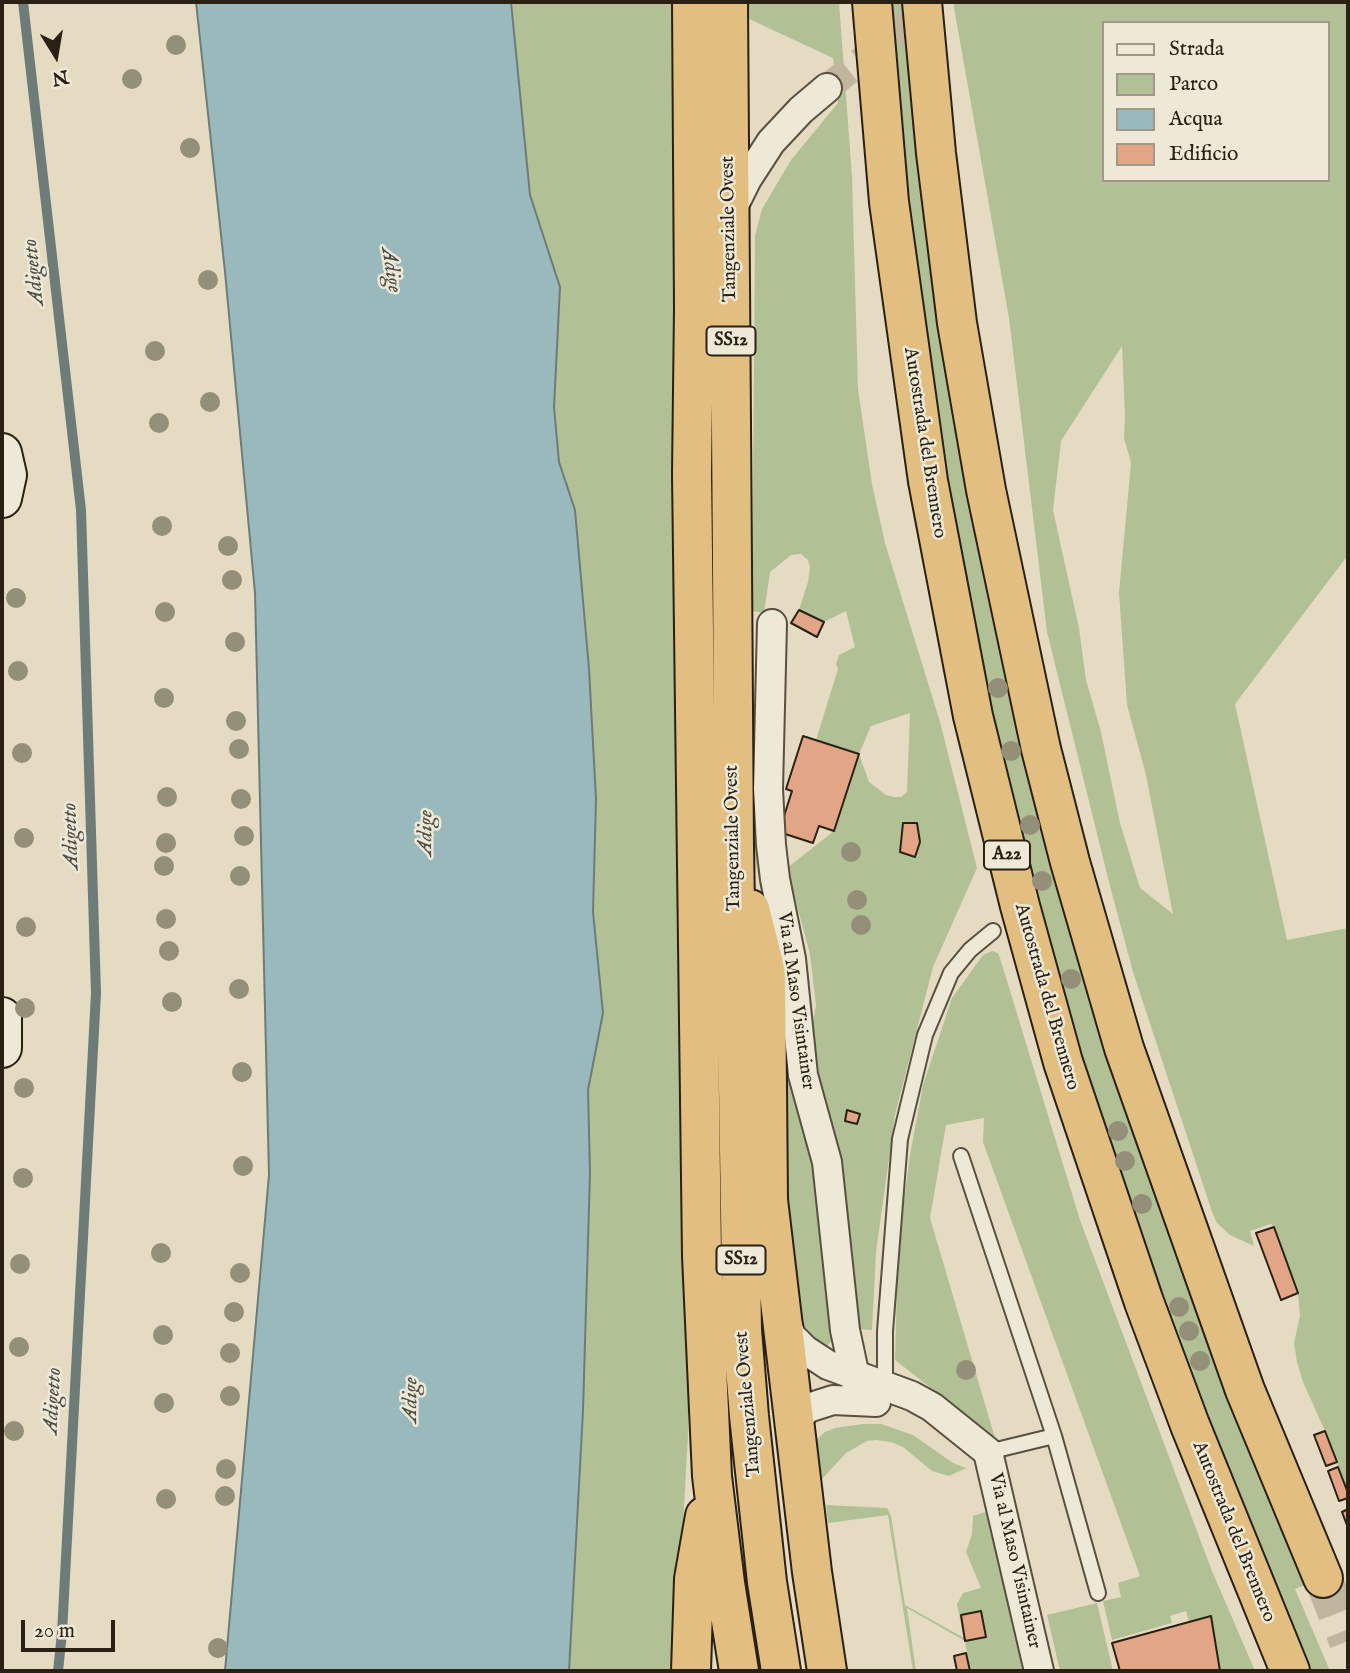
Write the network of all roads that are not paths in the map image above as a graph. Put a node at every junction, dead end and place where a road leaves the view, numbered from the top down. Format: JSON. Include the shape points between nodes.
{"nodes":[{"id":1,"x":692,"y":2,"type":"edge"},
{"id":2,"x":728,"y":2,"type":"edge"},
{"id":3,"x":872,"y":2,"type":"edge"},
{"id":4,"x":922,"y":2,"type":"edge"},
{"id":5,"x":827,"y":88,"type":"tunnel mouth"},
{"id":6,"x":730,"y":214,"type":"junction"},
{"id":7,"x":2,"y":451,"type":"edge"},
{"id":8,"x":2,"y":500,"type":"edge"},
{"id":9,"x":772,"y":624,"type":"dead end"},
{"id":10,"x":734,"y":846,"type":"junction"},
{"id":11,"x":993,"y":931,"type":"dead end"},
{"id":12,"x":2,"y":1017,"type":"edge"},
{"id":13,"x":2,"y":1048,"type":"edge"},
{"id":14,"x":961,"y":1156,"type":"dead end"},
{"id":15,"x":782,"y":1311,"type":"junction"},
{"id":16,"x":885,"y":1384,"type":"junction"},
{"id":17,"x":857,"y":1387,"type":"junction"},
{"id":18,"x":794,"y":1421,"type":"junction"},
{"id":19,"x":1054,"y":1436,"type":"junction"},
{"id":20,"x":988,"y":1452,"type":"junction"},
{"id":21,"x":712,"y":1476,"type":"junction"},
{"id":22,"x":1324,"y":1578,"type":"tunnel mouth"},
{"id":23,"x":1098,"y":1593,"type":"dead end"},
{"id":24,"x":691,"y":1671,"type":"edge"},
{"id":25,"x":739,"y":1671,"type":"edge"},
{"id":26,"x":781,"y":1671,"type":"edge"},
{"id":27,"x":827,"y":1671,"type":"edge"},
{"id":28,"x":1039,"y":1671,"type":"edge"},
{"id":29,"x":1290,"y":1671,"type":"edge"}],
"edges":[{"from":1,"to":21,"type":"highway","name":"Tangenziale Ovest","number":"SS12","via":[[692,474],[702,1256]]},
{"from":2,"to":6,"type":"highway","name":"Tangenziale Ovest","number":"SS12"},
{"from":3,"to":29,"type":"highway","name":"Autostrada del Brennero","number":"A22","via":[[889,202],[928,481],[973,716],[1020,906],[1063,1062],[1144,1302]]},
{"from":4,"to":22,"type":"highway","via":[[957,323],[986,491],[1044,762],[1124,1048],[1245,1390]]},
{"from":5,"to":6,"type":"street","via":[[771,142]]},
{"from":6,"to":10,"type":"highway","name":"Tangenziale Ovest","number":"SS12"},
{"from":7,"to":8,"type":"street","via":[[7,475]]},
{"from":9,"to":17,"type":"street","name":"Via al Maso Visintainer","via":[[768,789],[772,856],[791,959],[803,1075],[827,1162],[845,1329]]},
{"from":10,"to":15,"type":"highway","via":[[766,972],[768,1200]]},
{"from":10,"to":26,"type":"highway","name":"Tangenziale Ovest","number":"SS12","via":[[742,1329]]},
{"from":11,"to":16,"type":"lane","via":[[951,973],[922,1048],[900,1139]]},
{"from":12,"to":13,"type":"street"},
{"from":14,"to":19,"type":"lane"},
{"from":15,"to":17,"type":"street","name":"Via al Maso Visintainer","via":[[791,1336]]},
{"from":15,"to":18,"type":"highway"},
{"from":16,"to":17,"type":"street","name":"Via al Maso Visintainer"},
{"from":16,"to":20,"type":"street","name":"Via al Maso Visintainer","via":[[932,1407]]},
{"from":17,"to":18,"type":"street","name":"Via al Maso Visintainer","via":[[808,1408]]},
{"from":17,"to":20,"type":"street","name":"Via al Maso Visintainer"},
{"from":18,"to":27,"type":"highway"},
{"from":19,"to":20,"type":"lane","name":"Via al Maso Visintainer"},
{"from":19,"to":23,"type":"lane"},
{"from":20,"to":28,"type":"street","name":"Via al Maso Visintainer"},
{"from":21,"to":24,"type":"highway","via":[[694,1579]]},
{"from":21,"to":25,"type":"highway","name":"Tangenziale Ovest","number":"SS12"}]}
